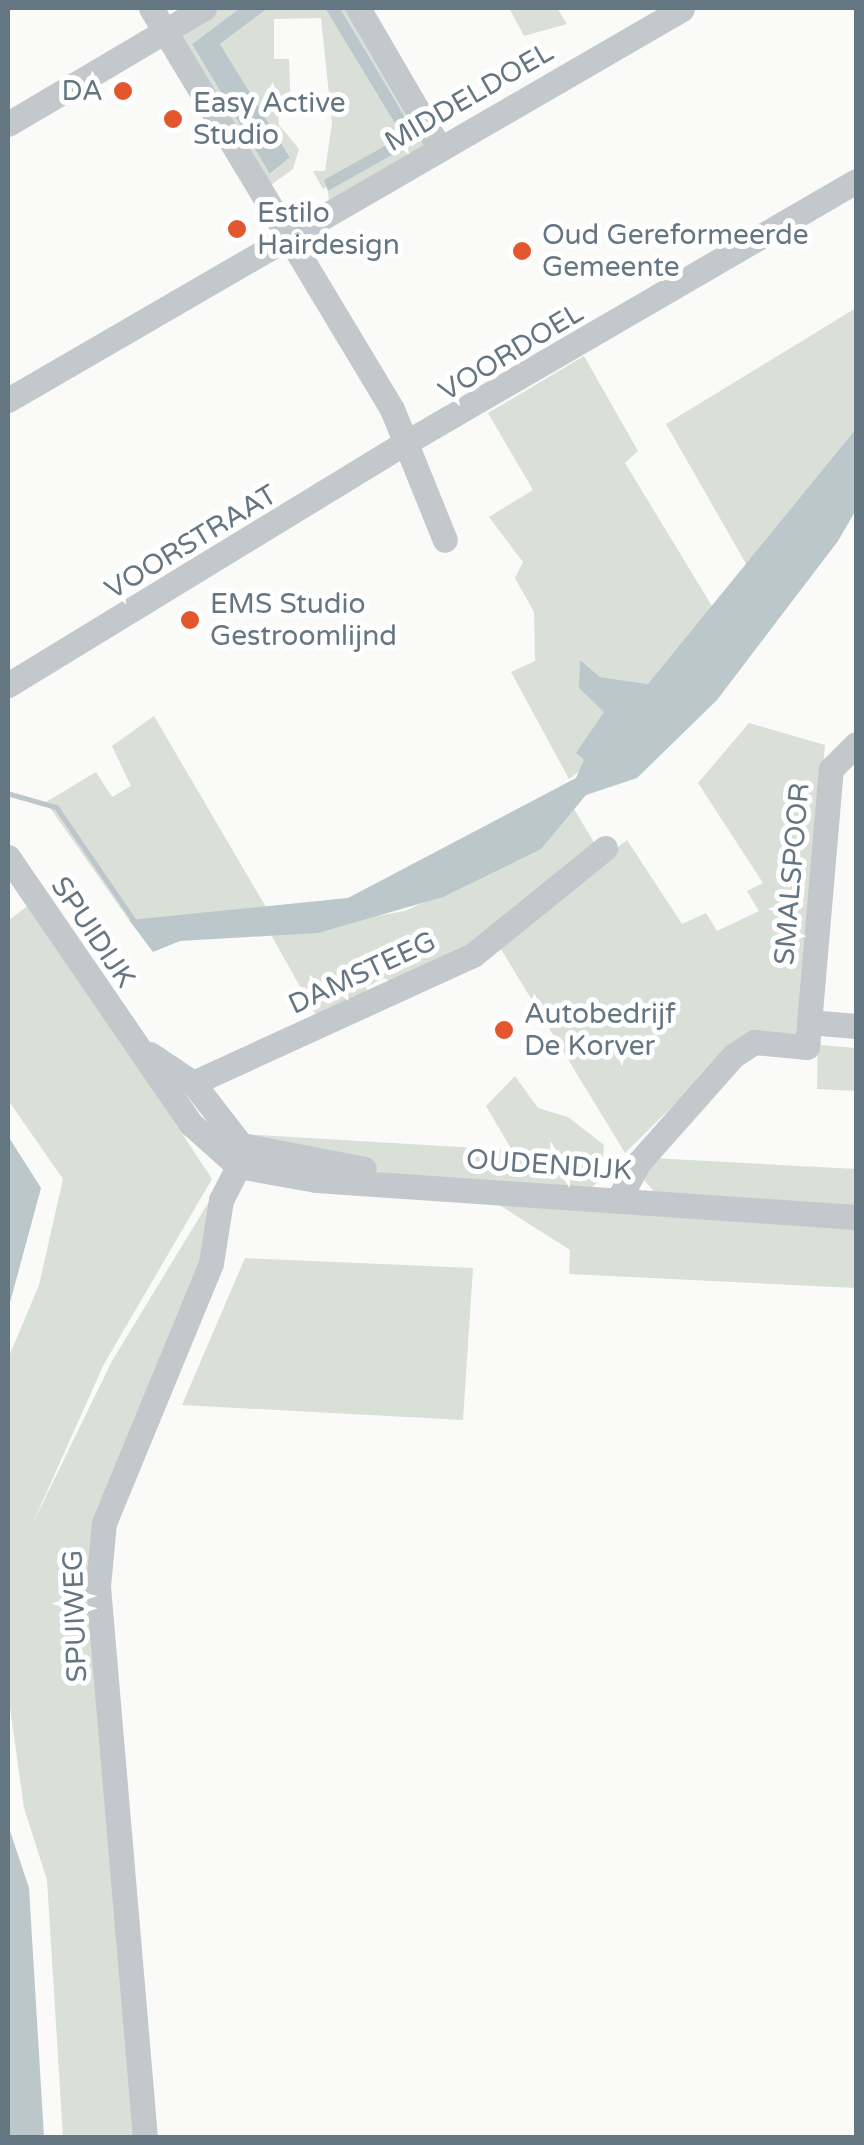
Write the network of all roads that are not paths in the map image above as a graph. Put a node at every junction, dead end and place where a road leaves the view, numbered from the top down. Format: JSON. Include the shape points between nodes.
{"nodes":[{"id":1,"x":204,"y":8,"type":"edge"},
{"id":2,"x":358,"y":8,"type":"edge"},
{"id":3,"x":682,"y":8,"type":"edge"},
{"id":4,"x":158,"y":19,"type":"edge"},
{"id":5,"x":8,"y":124,"type":"edge"},
{"id":6,"x":440,"y":149,"type":"junction"},
{"id":7,"x":856,"y":181,"type":"edge"},
{"id":8,"x":286,"y":236,"type":"junction"},
{"id":9,"x":8,"y":400,"type":"edge"},
{"id":10,"x":400,"y":446,"type":"junction"},
{"id":11,"x":445,"y":540,"type":"dead end"},
{"id":12,"x":8,"y":685,"type":"edge"},
{"id":13,"x":856,"y":744,"type":"edge"},
{"id":14,"x":605,"y":848,"type":"dead end"},
{"id":15,"x":8,"y":857,"type":"edge"},
{"id":16,"x":809,"y":1022,"type":"junction"},
{"id":17,"x":856,"y":1026,"type":"edge"},
{"id":18,"x":129,"y":1039,"type":"junction"},
{"id":19,"x":193,"y":1083,"type":"junction"},
{"id":20,"x":238,"y":1166,"type":"junction"},
{"id":21,"x":388,"y":1185,"type":"junction"},
{"id":22,"x":618,"y":1200,"type":"junction"},
{"id":23,"x":856,"y":1216,"type":"edge"},
{"id":24,"x":145,"y":2138,"type":"edge"}],
"edges":[{"from":1,"to":4,"type":"street"},
{"from":2,"to":6,"type":"street"},
{"from":3,"to":6,"type":"street","name":"MIDDELDOEL"},
{"from":4,"to":5,"type":"street","via":[[78,82]]},
{"from":4,"to":8,"type":"street"},
{"from":6,"to":8,"type":"street","name":"MIDDELDOEL"},
{"from":7,"to":10,"type":"street","name":"VOORDOEL"},
{"from":8,"to":9,"type":"street","name":"MIDDELDOEL"},
{"from":8,"to":10,"type":"street","via":[[392,409]]},
{"from":10,"to":11,"type":"street"},
{"from":10,"to":12,"type":"street","name":"VOORSTRAAT"},
{"from":13,"to":16,"type":"street","name":"SMALSPOOR","via":[[831,769]]},
{"from":14,"to":19,"type":"street","name":"DAMSTEEG","via":[[472,955]]},
{"from":15,"to":18,"type":"street","name":"SPUIDIJK"},
{"from":16,"to":17,"type":"street"},
{"from":16,"to":22,"type":"street","via":[[806,1047],[754,1042],[733,1056],[638,1162]]},
{"from":18,"to":19,"type":"street"},
{"from":18,"to":20,"type":"street","via":[[191,1124]]},
{"from":19,"to":21,"type":"street","via":[[241,1145],[364,1169]]},
{"from":20,"to":21,"type":"street","name":"OUDENDIJK"},
{"from":20,"to":24,"type":"street","name":"SPUIWEG","via":[[220,1200],[211,1263],[104,1523],[98,1586]]},
{"from":21,"to":22,"type":"street","name":"OUDENDIJK"},
{"from":22,"to":23,"type":"street","name":"OUDENDIJK"}]}
